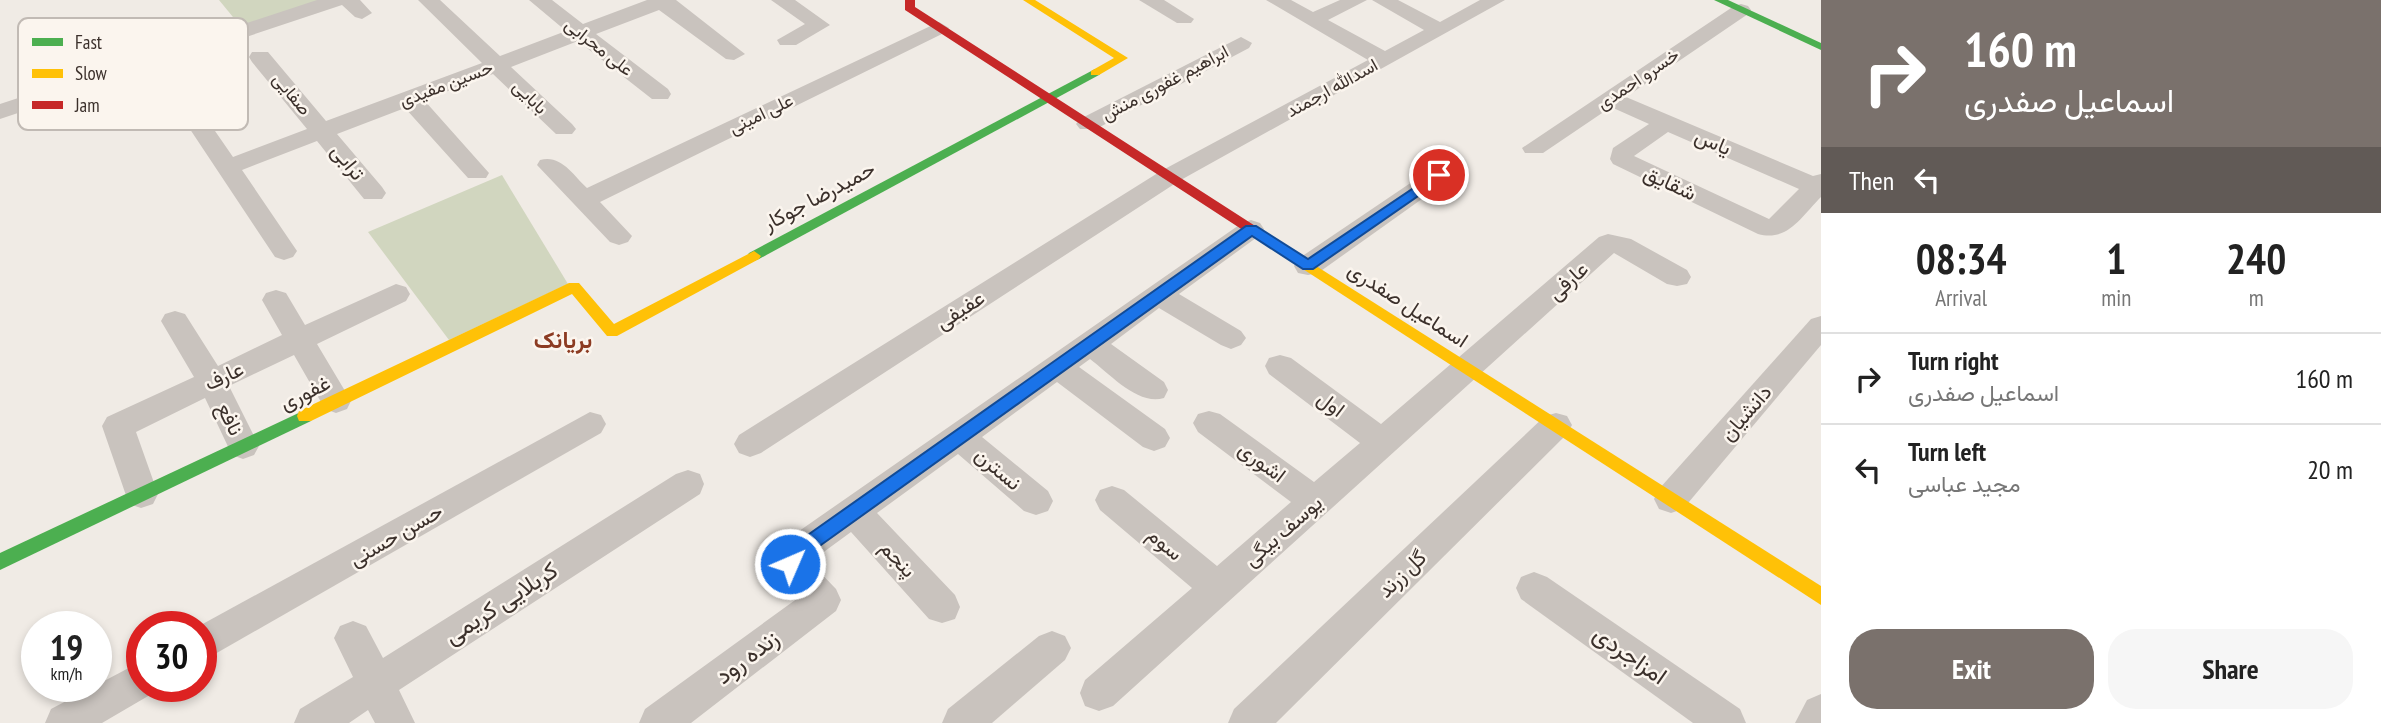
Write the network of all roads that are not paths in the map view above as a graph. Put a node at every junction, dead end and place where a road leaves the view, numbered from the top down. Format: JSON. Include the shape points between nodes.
{"nodes":[{"id":1,"x":337,"y":0,"type":"edge"},
{"id":2,"x":428,"y":0,"type":"edge"},
{"id":3,"x":539,"y":0,"type":"edge"},
{"id":4,"x":781,"y":0,"type":"edge"},
{"id":5,"x":911,"y":0,"type":"edge"},
{"id":6,"x":1028,"y":0,"type":"edge"},
{"id":7,"x":1149,"y":0,"type":"edge"},
{"id":8,"x":1276,"y":0,"type":"edge"},
{"id":9,"x":1357,"y":0,"type":"edge"},
{"id":10,"x":1382,"y":0,"type":"edge"},
{"id":11,"x":1493,"y":0,"type":"edge"},
{"id":12,"x":1719,"y":0,"type":"edge"},
{"id":13,"x":662,"y":1,"type":"edge"},
{"id":14,"x":1741,"y":10,"type":"junction"},
{"id":15,"x":1184,"y":19,"type":"dead end"},
{"id":16,"x":1312,"y":20,"type":"junction"},
{"id":17,"x":939,"y":28,"type":"junction"},
{"id":18,"x":248,"y":29,"type":"edge"},
{"id":19,"x":1440,"y":30,"type":"junction"},
{"id":20,"x":580,"y":33,"type":"junction"},
{"id":21,"x":788,"y":40,"type":"dead end"},
{"id":22,"x":1241,"y":43,"type":"dead end"},
{"id":23,"x":1821,"y":47,"type":"edge"},
{"id":24,"x":734,"y":54,"type":"dead end"},
{"id":25,"x":260,"y":57,"type":"dead end"},
{"id":26,"x":1385,"y":60,"type":"junction"},
{"id":27,"x":496,"y":65,"type":"junction"},
{"id":28,"x":660,"y":94,"type":"dead end"},
{"id":29,"x":1046,"y":97,"type":"junction"},
{"id":30,"x":409,"y":98,"type":"junction"},
{"id":31,"x":1610,"y":98,"type":"junction"},
{"id":32,"x":18,"y":106,"type":"edge"},
{"id":33,"x":0,"y":112,"type":"edge"},
{"id":34,"x":1667,"y":122,"type":"junction"},
{"id":35,"x":1088,"y":124,"type":"junction"},
{"id":36,"x":564,"y":129,"type":"dead end"},
{"id":37,"x":201,"y":130,"type":"edge"},
{"id":38,"x":323,"y":131,"type":"junction"},
{"id":39,"x":1534,"y":148,"type":"dead end"},
{"id":40,"x":1455,"y":164,"type":"dead end"},
{"id":41,"x":549,"y":165,"type":"dead end"},
{"id":42,"x":226,"y":168,"type":"junction"},
{"id":43,"x":477,"y":173,"type":"dead end"},
{"id":44,"x":1170,"y":176,"type":"junction"},
{"id":45,"x":1819,"y":185,"type":"edge"},
{"id":46,"x":373,"y":193,"type":"dead end"},
{"id":47,"x":583,"y":200,"type":"junction"},
{"id":48,"x":1251,"y":229,"type":"junction"},
{"id":49,"x":619,"y":236,"type":"dead end"},
{"id":50,"x":284,"y":251,"type":"dead end"},
{"id":51,"x":1308,"y":266,"type":"junction"},
{"id":52,"x":1677,"y":277,"type":"dead end"},
{"id":53,"x":396,"y":294,"type":"dead end"},
{"id":54,"x":1159,"y":295,"type":"junction"},
{"id":55,"x":276,"y":300,"type":"dead end"},
{"id":56,"x":174,"y":321,"type":"dead end"},
{"id":57,"x":1821,"y":326,"type":"edge"},
{"id":58,"x":612,"y":332,"type":"joint"},
{"id":59,"x":1231,"y":338,"type":"dead end"},
{"id":60,"x":299,"y":340,"type":"junction"},
{"id":61,"x":1090,"y":344,"type":"junction"},
{"id":62,"x":1280,"y":366,"type":"dead end"},
{"id":63,"x":1058,"y":367,"type":"junction"},
{"id":64,"x":1468,"y":369,"type":"junction"},
{"id":65,"x":212,"y":382,"type":"junction"},
{"id":66,"x":1153,"y":390,"type":"dead end"},
{"id":67,"x":336,"y":401,"type":"junction"},
{"id":68,"x":1209,"y":423,"type":"dead end"},
{"id":69,"x":590,"y":424,"type":"dead end"},
{"id":70,"x":1556,"y":425,"type":"junction"},
{"id":71,"x":960,"y":437,"type":"junction"},
{"id":72,"x":1154,"y":438,"type":"dead end"},
{"id":73,"x":1383,"y":443,"type":"junction"},
{"id":74,"x":750,"y":444,"type":"dead end"},
{"id":75,"x":243,"y":446,"type":"junction"},
{"id":76,"x":688,"y":484,"type":"dead end"},
{"id":77,"x":141,"y":494,"type":"junction"},
{"id":78,"x":1671,"y":499,"type":"junction"},
{"id":79,"x":1112,"y":500,"type":"dead end"},
{"id":80,"x":1035,"y":501,"type":"dead end"},
{"id":81,"x":1316,"y":502,"type":"junction"},
{"id":82,"x":854,"y":512,"type":"junction"},
{"id":83,"x":0,"y":562,"type":"edge"},
{"id":84,"x":1218,"y":588,"type":"junction"},
{"id":85,"x":1534,"y":588,"type":"dead end"},
{"id":86,"x":1821,"y":596,"type":"edge"},
{"id":87,"x":942,"y":607,"type":"dead end"},
{"id":88,"x":217,"y":636,"type":"edge"},
{"id":89,"x":353,"y":638,"type":"dead end"},
{"id":90,"x":1052,"y":648,"type":"dead end"},
{"id":91,"x":376,"y":683,"type":"junction"},
{"id":92,"x":126,"y":688,"type":"edge"},
{"id":93,"x":1099,"y":693,"type":"dead end"},
{"id":94,"x":1821,"y":713,"type":"edge"},
{"id":95,"x":65,"y":723,"type":"edge"},
{"id":96,"x":314,"y":723,"type":"edge"},
{"id":97,"x":395,"y":723,"type":"edge"},
{"id":98,"x":659,"y":723,"type":"edge"},
{"id":99,"x":962,"y":723,"type":"edge"},
{"id":100,"x":1248,"y":723,"type":"edge"},
{"id":101,"x":1726,"y":723,"type":"edge"},
{"id":102,"x":1815,"y":723,"type":"edge"}],
"edges":[{"from":1,"to":18,"type":"street"},
{"from":2,"to":27,"type":"street","name":"بابایی"},
{"from":3,"to":20,"type":"street","name":"علی محرابی"},
{"from":4,"to":21,"type":"street","via":[[820,25]]},
{"from":5,"to":17,"type":"street","name":"اسماعیل صفدری","via":[[909,8]]},
{"from":6,"to":29,"type":"street","name":"حمیدرضا جوکار","via":[[1123,56]]},
{"from":7,"to":15,"type":"street"},
{"from":8,"to":16,"type":"street"},
{"from":9,"to":16,"type":"street"},
{"from":10,"to":19,"type":"street"},
{"from":11,"to":19,"type":"street","name":"اسدالله ارجمند"},
{"from":12,"to":14,"type":"street"},
{"from":13,"to":20,"type":"street","name":"حسین مفیدی"},
{"from":13,"to":24,"type":"street"},
{"from":14,"to":23,"type":"street"},
{"from":14,"to":31,"type":"street","name":"خسرو احمدی"},
{"from":16,"to":26,"type":"street"},
{"from":17,"to":29,"type":"street","name":"اسماعیل صفدری"},
{"from":17,"to":47,"type":"street","name":"علی امینی"},
{"from":19,"to":26,"type":"street","name":"اسدالله ارجمند"},
{"from":20,"to":27,"type":"street","name":"حسین مفیدی"},
{"from":20,"to":28,"type":"street","name":"علی محرابی"},
{"from":22,"to":35,"type":"street","name":"ابراهیم غفوری منش"},
{"from":25,"to":38,"type":"street","name":"صفایی"},
{"from":26,"to":44,"type":"street","name":"اسدالله ارجمند"},
{"from":27,"to":30,"type":"street","name":"حسین مفیدی"},
{"from":27,"to":36,"type":"street","name":"بابایی"},
{"from":29,"to":35,"type":"street","name":"اسماعیل صفدری"},
{"from":29,"to":58,"type":"street","name":"حمیدرضا جوکار"},
{"from":30,"to":38,"type":"street","name":"حسین مفیدی"},
{"from":30,"to":43,"type":"street"},
{"from":31,"to":34,"type":"street","name":"یاس"},
{"from":31,"to":39,"type":"street","name":"خسرو احمدی"},
{"from":32,"to":33,"type":"street"},
{"from":34,"to":45,"type":"street","name":"یاس"},
{"from":34,"to":45,"type":"street","name":"شقایق","via":[[1622,153],[1622,159],[1767,228],[1774,229]]},
{"from":35,"to":44,"type":"street","name":"اسماعیل صفدری"},
{"from":37,"to":42,"type":"street"},
{"from":38,"to":42,"type":"street","name":"حسین مفیدی"},
{"from":38,"to":46,"type":"street","name":"ترابی"},
{"from":40,"to":51,"type":"street"},
{"from":41,"to":47,"type":"street"},
{"from":42,"to":50,"type":"street"},
{"from":44,"to":48,"type":"street","name":"اسماعیل صفدری"},
{"from":44,"to":74,"type":"street","name":"عفیفی"},
{"from":47,"to":49,"type":"street"},
{"from":48,"to":51,"type":"street","name":"اسماعیل صفدری"},
{"from":48,"to":54,"type":"street"},
{"from":51,"to":64,"type":"street","name":"اسماعیل صفدری"},
{"from":52,"to":64,"type":"street","name":"عارفی","via":[[1622,245],[1608,243]]},
{"from":53,"to":60,"type":"street","name":"عارف"},
{"from":54,"to":59,"type":"street"},
{"from":54,"to":61,"type":"street"},
{"from":55,"to":60,"type":"street"},
{"from":56,"to":65,"type":"street","name":"نافع"},
{"from":57,"to":78,"type":"street","name":"دانشیان"},
{"from":58,"to":67,"type":"street","name":"غفوری","via":[[574,287]]},
{"from":60,"to":65,"type":"street","name":"عارف"},
{"from":60,"to":67,"type":"street"},
{"from":61,"to":63,"type":"street"},
{"from":61,"to":66,"type":"street"},
{"from":62,"to":73,"type":"street","name":"اول"},
{"from":63,"to":71,"type":"street"},
{"from":63,"to":72,"type":"street"},
{"from":64,"to":70,"type":"street","name":"اسماعیل صفدری"},
{"from":64,"to":73,"type":"street","name":"یوسف بیگی"},
{"from":65,"to":75,"type":"street","name":"نافع"},
{"from":65,"to":77,"type":"street","name":"عارف","via":[[118,426]]},
{"from":67,"to":75,"type":"street","name":"غفوری"},
{"from":68,"to":81,"type":"street","name":"اشوری"},
{"from":69,"to":88,"type":"street","name":"حسن حسنی"},
{"from":70,"to":78,"type":"street","name":"اسماعیل صفدری"},
{"from":70,"to":100,"type":"street","name":"گل زرند"},
{"from":71,"to":80,"type":"street","name":"نسترن"},
{"from":71,"to":82,"type":"street"},
{"from":73,"to":81,"type":"street","name":"یوسف بیگی"},
{"from":75,"to":77,"type":"street","name":"غفوری"},
{"from":76,"to":91,"type":"street","name":"کربلایی کریمی"},
{"from":77,"to":83,"type":"street","name":"غفوری"},
{"from":78,"to":86,"type":"street","name":"اسماعیل صفدری"},
{"from":79,"to":84,"type":"street","name":"سوم"},
{"from":81,"to":84,"type":"street","name":"یوسف بیگی"},
{"from":82,"to":87,"type":"street","name":"پنجم"},
{"from":82,"to":98,"type":"street","name":"زنده رود","via":[[791,556],[790,564],[823,600]]},
{"from":84,"to":93,"type":"street","name":"یوسف بیگی"},
{"from":85,"to":101,"type":"street","name":"امزاجردی"},
{"from":89,"to":91,"type":"street"},
{"from":90,"to":99,"type":"street"},
{"from":91,"to":96,"type":"street","name":"کربلایی کریمی"},
{"from":91,"to":97,"type":"street"},
{"from":92,"to":95,"type":"street"},
{"from":94,"to":102,"type":"street"}]}
